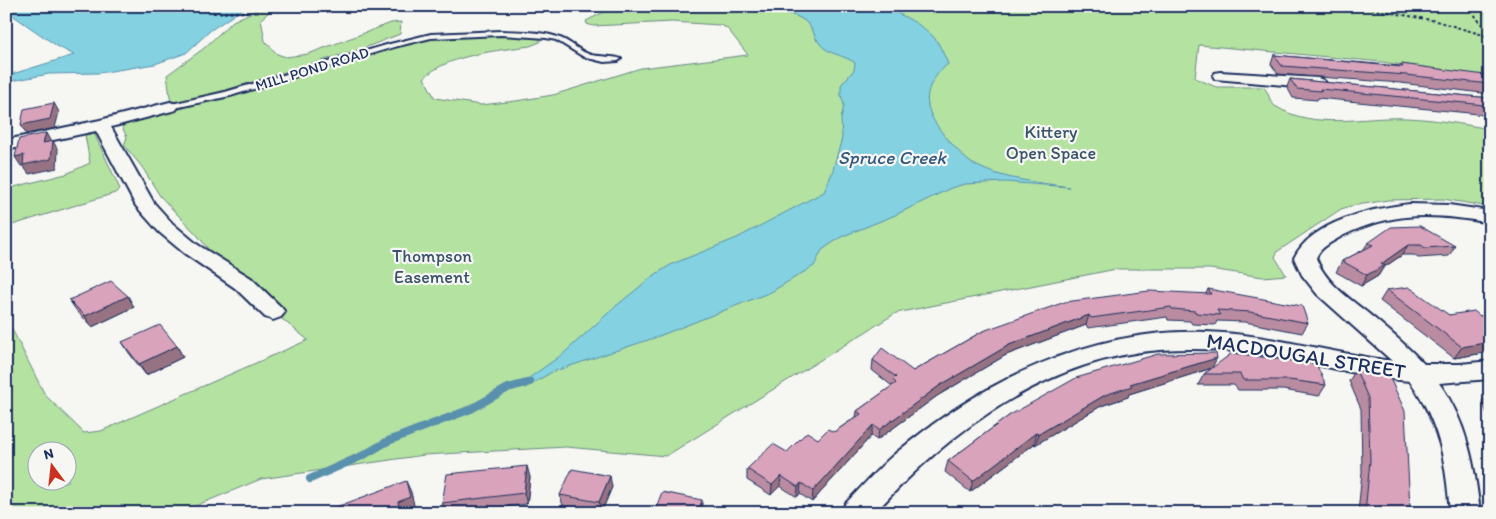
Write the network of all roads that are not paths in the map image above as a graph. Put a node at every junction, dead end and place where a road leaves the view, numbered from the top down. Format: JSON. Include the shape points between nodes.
{"nodes":[{"id":1,"x":618,"y":60,"type":"dead end"},
{"id":2,"x":1220,"y":76,"type":"dead end"},
{"id":3,"x":1334,"y":84,"type":"edge"},
{"id":4,"x":170,"y":107,"type":"joint"},
{"id":5,"x":101,"y":125,"type":"junction"},
{"id":6,"x":6,"y":145,"type":"edge"},
{"id":7,"x":1490,"y":217,"type":"edge"},
{"id":8,"x":272,"y":312,"type":"dead end"},
{"id":9,"x":1490,"y":370,"type":"edge"},
{"id":10,"x":1419,"y":373,"type":"junction"},
{"id":11,"x":856,"y":513,"type":"edge"},
{"id":12,"x":1465,"y":513,"type":"edge"}],
"edges":[{"from":1,"to":4,"type":"lane","name":"MILL POND ROAD","via":[[586,56],[558,39],[546,36],[431,36]]},
{"from":2,"to":3,"type":"street"},
{"from":4,"to":5,"type":"street","name":"MILL POND ROAD"},
{"from":5,"to":6,"type":"street","name":"MILL POND ROAD"},
{"from":5,"to":8,"type":"street","via":[[146,206],[166,228],[191,249],[243,283]]},
{"from":7,"to":10,"type":"street","via":[[1435,210],[1389,211],[1354,221],[1308,249],[1305,258],[1311,274]]},
{"from":9,"to":10,"type":"street","name":"MACDOUGAL STREET","via":[[1455,375]]},
{"from":10,"to":11,"type":"street","name":"MACDOUGAL STREET","via":[[1364,367],[1228,342],[1169,340],[1108,349],[1036,375],[951,424],[904,462]]},
{"from":10,"to":12,"type":"street","via":[[1441,406],[1450,427],[1463,483]]}]}
